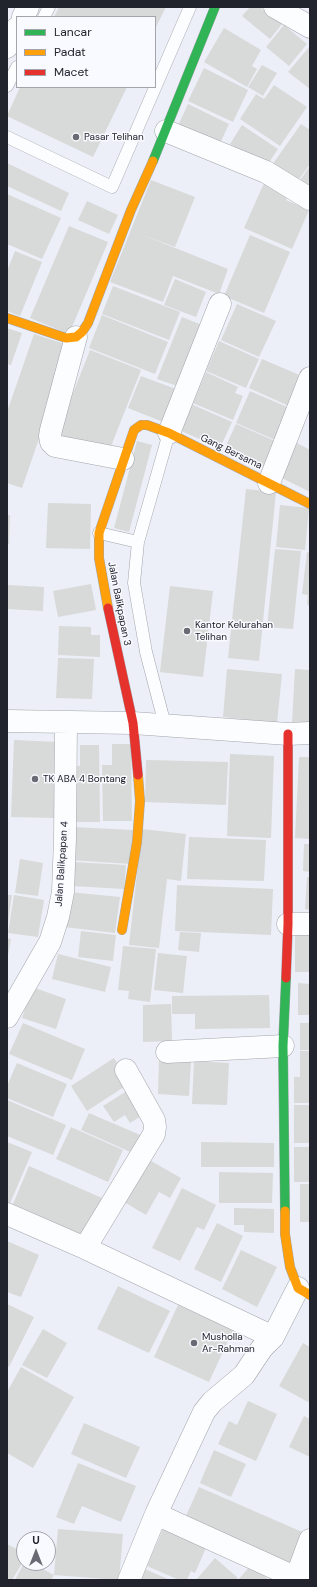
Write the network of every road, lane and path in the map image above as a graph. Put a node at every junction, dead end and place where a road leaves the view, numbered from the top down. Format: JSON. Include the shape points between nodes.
{"nodes":[{"id":1,"x":28,"y":7,"type":"edge"},
{"id":2,"x":49,"y":7,"type":"edge"},
{"id":3,"x":190,"y":7,"type":"edge"},
{"id":4,"x":215,"y":7,"type":"edge"},
{"id":5,"x":275,"y":7,"type":"edge"},
{"id":6,"x":24,"y":16,"type":"edge"},
{"id":7,"x":44,"y":16,"type":"edge"},
{"id":8,"x":310,"y":27,"type":"edge"},
{"id":9,"x":16,"y":30,"type":"edge"},
{"id":10,"x":7,"y":47,"type":"edge"},
{"id":11,"x":16,"y":69,"type":"edge"},
{"id":12,"x":156,"y":85,"type":"edge"},
{"id":13,"x":7,"y":86,"type":"edge"},
{"id":14,"x":155,"y":88,"type":"edge"},
{"id":15,"x":166,"y":131,"type":"junction"},
{"id":16,"x":7,"y":137,"type":"edge"},
{"id":17,"x":310,"y":199,"type":"edge"},
{"id":18,"x":220,"y":304,"type":"dead end"},
{"id":19,"x":7,"y":318,"type":"edge"},
{"id":20,"x":76,"y":337,"type":"junction"},
{"id":21,"x":310,"y":378,"type":"edge"},
{"id":22,"x":141,"y":425,"type":"joint"},
{"id":23,"x":169,"y":433,"type":"junction"},
{"id":24,"x":123,"y":459,"type":"junction"},
{"id":25,"x":269,"y":483,"type":"junction"},
{"id":26,"x":310,"y":504,"type":"edge"},
{"id":27,"x":99,"y":533,"type":"junction"},
{"id":28,"x":138,"y":542,"type":"junction"},
{"id":29,"x":7,"y":721,"type":"edge"},
{"id":30,"x":66,"y":722,"type":"junction"},
{"id":31,"x":133,"y":723,"type":"junction"},
{"id":32,"x":165,"y":725,"type":"junction"},
{"id":33,"x":310,"y":733,"type":"edge"},
{"id":34,"x":288,"y":734,"type":"junction"},
{"id":35,"x":288,"y":924,"type":"junction"},
{"id":36,"x":310,"y":924,"type":"edge"},
{"id":37,"x":122,"y":930,"type":"dead end"},
{"id":38,"x":7,"y":1017,"type":"edge"},
{"id":39,"x":283,"y":1046,"type":"junction"},
{"id":40,"x":167,"y":1052,"type":"dead end"},
{"id":41,"x":126,"y":1070,"type":"dead end"},
{"id":42,"x":7,"y":1214,"type":"edge"},
{"id":43,"x":85,"y":1248,"type":"junction"},
{"id":44,"x":304,"y":1292,"type":"edge"},
{"id":45,"x":273,"y":1336,"type":"junction"},
{"id":46,"x":156,"y":1514,"type":"junction"},
{"id":47,"x":310,"y":1540,"type":"edge"},
{"id":48,"x":298,"y":1579,"type":"edge"},
{"id":49,"x":129,"y":1580,"type":"edge"}],
"edges":[{"from":1,"to":6,"type":"street"},
{"from":2,"to":7,"type":"lane"},
{"from":3,"to":12,"type":"lane"},
{"from":4,"to":15,"type":"street"},
{"from":5,"to":8,"type":"street"},
{"from":9,"to":10,"type":"street"},
{"from":11,"to":13,"type":"lane"},
{"from":14,"to":16,"type":"lane","via":[[112,187]]},
{"from":15,"to":17,"type":"street","via":[[266,172]]},
{"from":15,"to":20,"type":"street","via":[[131,210],[88,323]]},
{"from":18,"to":23,"type":"street"},
{"from":19,"to":20,"type":"street","via":[[66,338]]},
{"from":20,"to":24,"type":"street","via":[[51,430],[51,442],[55,446]]},
{"from":21,"to":25,"type":"street"},
{"from":22,"to":23,"type":"street","name":"Gang Bersama","via":[[147,424]]},
{"from":22,"to":24,"type":"street","name":"Jalan Balikpapan 3","via":[[134,430]]},
{"from":23,"to":25,"type":"street","name":"Gang Bersama"},
{"from":23,"to":28,"type":"lane"},
{"from":24,"to":27,"type":"street","name":"Jalan Balikpapan 3"},
{"from":25,"to":26,"type":"street","name":"Gang Bersama"},
{"from":27,"to":28,"type":"lane"},
{"from":27,"to":31,"type":"street","name":"Jalan Balikpapan 3","via":[[103,586]]},
{"from":28,"to":32,"type":"lane","via":[[134,583],[146,652]]},
{"from":29,"to":30,"type":"street"},
{"from":30,"to":31,"type":"street"},
{"from":30,"to":38,"type":"street","name":"Jalan Balikpapan 4","via":[[63,892],[58,917],[50,942]]},
{"from":31,"to":32,"type":"street"},
{"from":31,"to":37,"type":"street","name":"Jalan Balikpapan 3","via":[[140,801],[137,842]]},
{"from":32,"to":34,"type":"street"},
{"from":33,"to":34,"type":"street"},
{"from":34,"to":35,"type":"street"},
{"from":35,"to":36,"type":"street"},
{"from":35,"to":39,"type":"street"},
{"from":39,"to":40,"type":"street"},
{"from":39,"to":44,"type":"street","via":[[285,1234],[290,1267]]},
{"from":41,"to":43,"type":"street","via":[[154,1120],[154,1134]]},
{"from":42,"to":43,"type":"street"},
{"from":43,"to":45,"type":"street"},
{"from":44,"to":45,"type":"street"},
{"from":45,"to":46,"type":"street","via":[[244,1375],[204,1412]]},
{"from":46,"to":48,"type":"street"},
{"from":46,"to":49,"type":"street"},
{"from":47,"to":48,"type":"street"}]}
